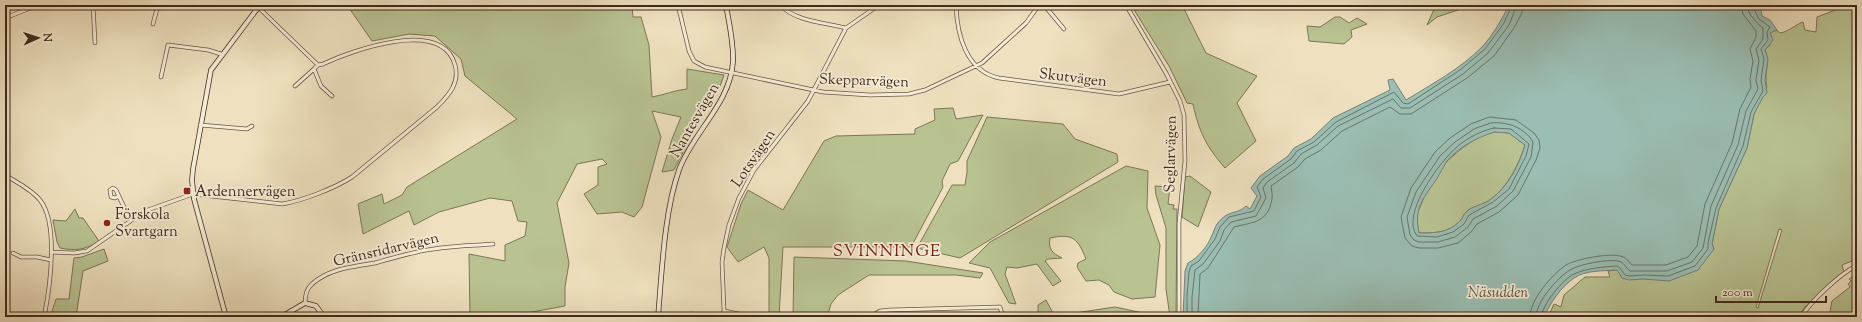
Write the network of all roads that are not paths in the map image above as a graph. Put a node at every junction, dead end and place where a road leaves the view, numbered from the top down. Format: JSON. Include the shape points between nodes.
{"nodes":[{"id":1,"x":38,"y":5,"type":"edge"},
{"id":2,"x":93,"y":5,"type":"edge"},
{"id":3,"x":158,"y":5,"type":"edge"},
{"id":4,"x":678,"y":5,"type":"edge"},
{"id":5,"x":726,"y":5,"type":"edge"},
{"id":6,"x":781,"y":5,"type":"edge"},
{"id":7,"x":879,"y":5,"type":"edge"},
{"id":8,"x":956,"y":5,"type":"edge"},
{"id":9,"x":1039,"y":5,"type":"edge"},
{"id":10,"x":1044,"y":5,"type":"edge"},
{"id":11,"x":1126,"y":5,"type":"edge"},
{"id":12,"x":260,"y":6,"type":"edge"},
{"id":13,"x":5,"y":18,"type":"edge"},
{"id":14,"x":153,"y":24,"type":"dead end"},
{"id":15,"x":846,"y":28,"type":"junction"},
{"id":16,"x":1064,"y":29,"type":"dead end"},
{"id":17,"x":95,"y":43,"type":"dead end"},
{"id":18,"x":221,"y":54,"type":"junction"},
{"id":19,"x":318,"y":65,"type":"junction"},
{"id":20,"x":976,"y":66,"type":"junction"},
{"id":21,"x":314,"y":69,"type":"junction"},
{"id":22,"x":731,"y":74,"type":"junction"},
{"id":23,"x":162,"y":77,"type":"dead end"},
{"id":24,"x":1170,"y":82,"type":"junction"},
{"id":25,"x":295,"y":86,"type":"dead end"},
{"id":26,"x":814,"y":90,"type":"junction"},
{"id":27,"x":332,"y":96,"type":"dead end"},
{"id":28,"x":200,"y":125,"type":"junction"},
{"id":29,"x":252,"y":126,"type":"dead end"},
{"id":30,"x":5,"y":175,"type":"edge"},
{"id":31,"x":193,"y":194,"type":"junction"},
{"id":32,"x":119,"y":196,"type":"dead end"},
{"id":33,"x":130,"y":220,"type":"junction"},
{"id":34,"x":493,"y":244,"type":"dead end"},
{"id":35,"x":51,"y":252,"type":"junction"},
{"id":36,"x":13,"y":253,"type":"dead end"},
{"id":37,"x":51,"y":260,"type":"junction"},
{"id":38,"x":1857,"y":265,"type":"edge"},
{"id":39,"x":305,"y":304,"type":"junction"},
{"id":40,"x":724,"y":310,"type":"junction"},
{"id":41,"x":44,"y":317,"type":"edge"},
{"id":42,"x":226,"y":317,"type":"edge"},
{"id":43,"x":281,"y":317,"type":"edge"},
{"id":44,"x":324,"y":317,"type":"edge"},
{"id":45,"x":658,"y":317,"type":"edge"},
{"id":46,"x":681,"y":317,"type":"edge"},
{"id":47,"x":702,"y":317,"type":"edge"},
{"id":48,"x":721,"y":317,"type":"edge"},
{"id":49,"x":754,"y":317,"type":"edge"},
{"id":50,"x":870,"y":317,"type":"edge"},
{"id":51,"x":1003,"y":317,"type":"edge"},
{"id":52,"x":1179,"y":317,"type":"edge"},
{"id":53,"x":1801,"y":317,"type":"edge"}],
"edges":[{"from":1,"to":13,"type":"street"},
{"from":2,"to":17,"type":"street"},
{"from":3,"to":14,"type":"street"},
{"from":4,"to":22,"type":"street","name":"Skepparvägen","via":[[689,51],[694,61],[705,67]]},
{"from":5,"to":22,"type":"street","name":"Nantesvägen","via":[[732,50]]},
{"from":6,"to":15,"type":"street","via":[[795,16]]},
{"from":7,"to":15,"type":"street"},
{"from":8,"to":20,"type":"street","via":[[959,34]]},
{"from":9,"to":20,"type":"street","name":"Skepparvägen","via":[[1009,40]]},
{"from":10,"to":16,"type":"street"},
{"from":11,"to":24,"type":"street","name":"Seglarvägen"},
{"from":12,"to":18,"type":"street"},
{"from":12,"to":19,"type":"street"},
{"from":15,"to":26,"type":"street","name":"Lotsvägen"},
{"from":18,"to":23,"type":"street","via":[[168,45]]},
{"from":18,"to":28,"type":"street","via":[[210,73]]},
{"from":19,"to":21,"type":"street"},
{"from":19,"to":31,"type":"street","via":[[367,47],[401,41],[423,41],[440,46],[448,52],[454,63],[456,78],[449,95],[437,107],[352,177],[337,185],[282,204]]},
{"from":20,"to":24,"type":"street","name":"Skutvägen","via":[[984,73],[995,77],[1110,93],[1134,92]]},
{"from":20,"to":26,"type":"street","name":"Skepparvägen","via":[[925,90],[909,94],[870,95]]},
{"from":21,"to":25,"type":"street"},
{"from":21,"to":27,"type":"street","via":[[321,86]]},
{"from":22,"to":26,"type":"street","name":"Skepparvägen"},
{"from":22,"to":45,"type":"street","name":"Nantesvägen","via":[[722,99],[686,155],[673,189],[668,212]]},
{"from":24,"to":52,"type":"street","name":"Seglarvägen","via":[[1182,107],[1184,122],[1179,223]]},
{"from":26,"to":40,"type":"street","name":"Lotsvägen","via":[[754,170],[739,198],[729,225],[722,262]]},
{"from":28,"to":29,"type":"street","via":[[247,129]]},
{"from":28,"to":31,"type":"street","via":[[193,169]]},
{"from":30,"to":35,"type":"street","via":[[35,195],[43,204],[48,217]]},
{"from":31,"to":33,"type":"street","via":[[145,211]]},
{"from":31,"to":42,"type":"street"},
{"from":32,"to":33,"type":"street"},
{"from":33,"to":35,"type":"street","via":[[87,251]]},
{"from":34,"to":39,"type":"street","name":"Gränsridarvägen","via":[[437,249],[342,268],[312,284],[306,292]]},
{"from":35,"to":37,"type":"street"},
{"from":36,"to":37,"type":"street","via":[[21,257]]},
{"from":37,"to":41,"type":"street"},
{"from":38,"to":53,"type":"street","via":[[1828,288]]},
{"from":39,"to":43,"type":"street"},
{"from":39,"to":44,"type":"street","via":[[316,306]]},
{"from":40,"to":48,"type":"street","name":"Lotsvägen"},
{"from":40,"to":49,"type":"street"},
{"from":46,"to":47,"type":"street","via":[[691,314]]},
{"from":50,"to":51,"type":"street","via":[[880,311],[890,310],[1000,307]]}]}
